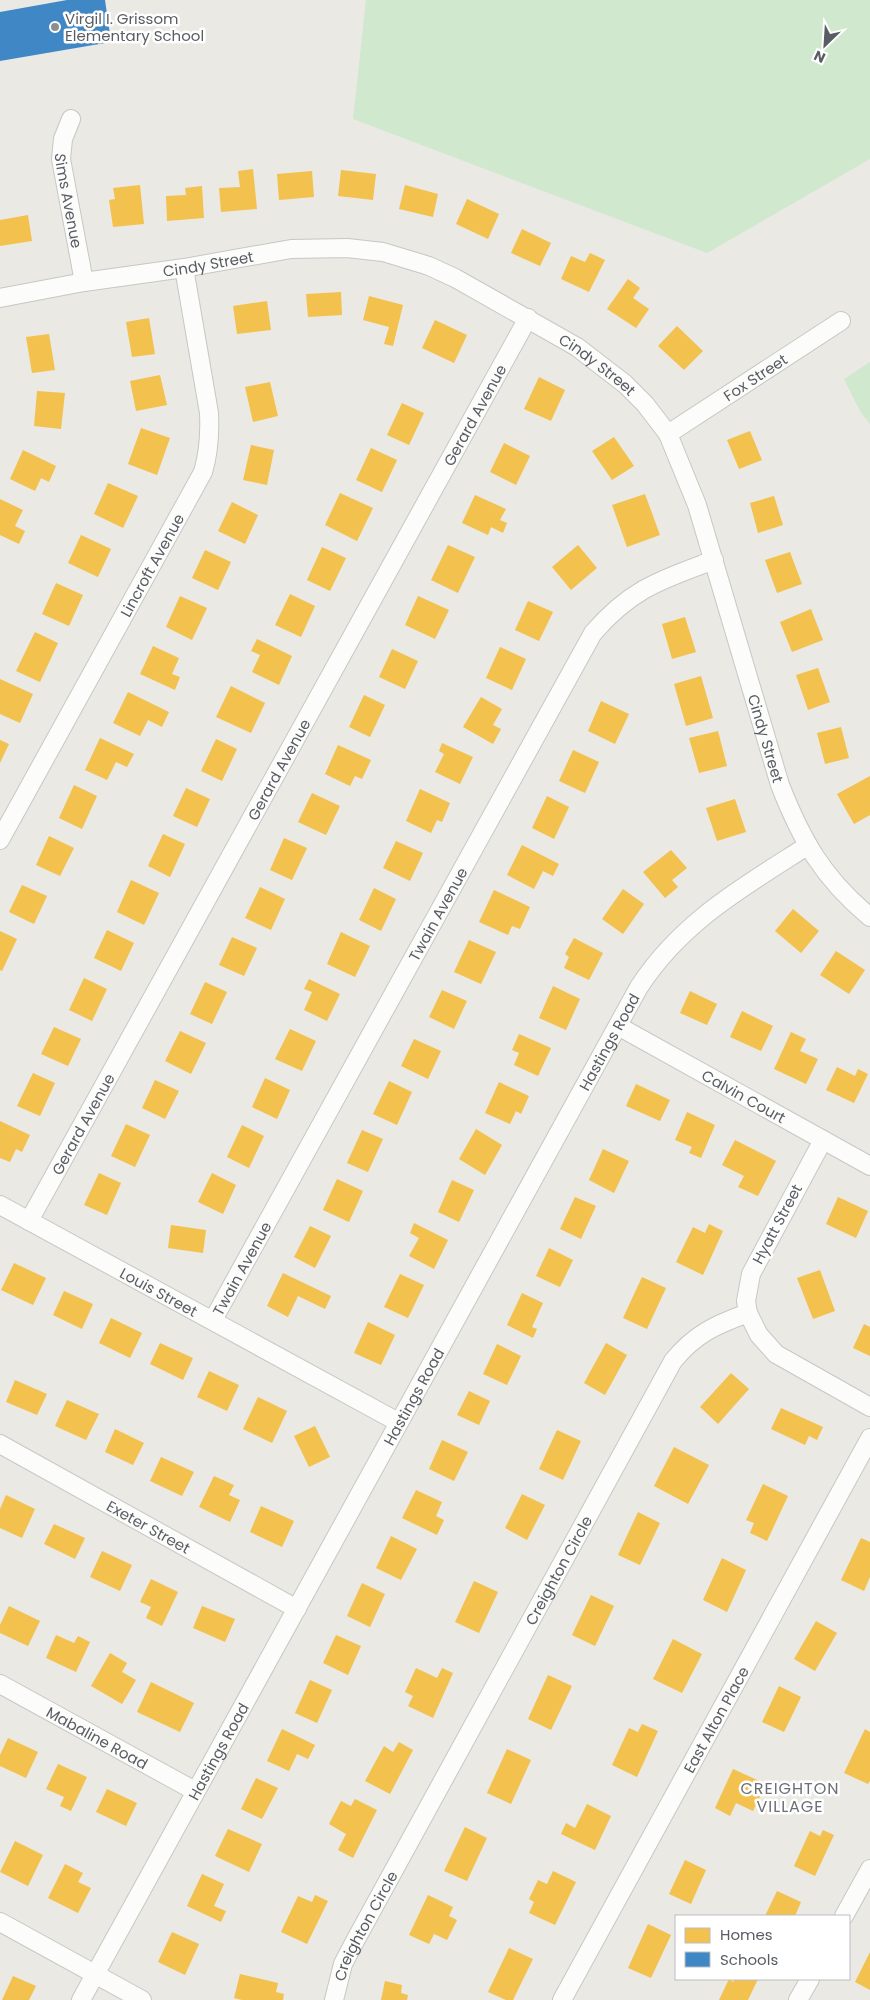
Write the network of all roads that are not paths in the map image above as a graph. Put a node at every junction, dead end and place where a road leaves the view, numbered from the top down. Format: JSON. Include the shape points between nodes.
{"nodes":[{"id":1,"x":71,"y":119,"type":"dead end"},
{"id":2,"x":184,"y":268,"type":"junction"},
{"id":3,"x":84,"y":282,"type":"junction"},
{"id":4,"x":0,"y":298,"type":"edge"},
{"id":5,"x":528,"y":318,"type":"junction"},
{"id":6,"x":841,"y":321,"type":"dead end"},
{"id":7,"x":668,"y":434,"type":"junction"},
{"id":8,"x":714,"y":560,"type":"junction"},
{"id":9,"x":0,"y":840,"type":"edge"},
{"id":10,"x":807,"y":846,"type":"junction"},
{"id":11,"x":870,"y":917,"type":"edge"},
{"id":12,"x":618,"y":1026,"type":"junction"},
{"id":13,"x":823,"y":1140,"type":"junction"},
{"id":14,"x":870,"y":1166,"type":"edge"},
{"id":15,"x":0,"y":1205,"type":"edge"},
{"id":16,"x":29,"y":1221,"type":"junction"},
{"id":17,"x":748,"y":1314,"type":"junction"},
{"id":18,"x":213,"y":1320,"type":"junction"},
{"id":19,"x":870,"y":1407,"type":"edge"},
{"id":20,"x":398,"y":1422,"type":"junction"},
{"id":21,"x":870,"y":1438,"type":"edge"},
{"id":22,"x":0,"y":1444,"type":"edge"},
{"id":23,"x":297,"y":1609,"type":"junction"},
{"id":24,"x":0,"y":1684,"type":"edge"},
{"id":25,"x":195,"y":1791,"type":"junction"},
{"id":26,"x":870,"y":1869,"type":"edge"},
{"id":27,"x":845,"y":1915,"type":"edge"},
{"id":28,"x":0,"y":1922,"type":"edge"},
{"id":29,"x":95,"y":1974,"type":"junction"},
{"id":30,"x":809,"y":1980,"type":"edge"},
{"id":31,"x":80,"y":2000,"type":"edge"},
{"id":32,"x":142,"y":2000,"type":"edge"},
{"id":33,"x":334,"y":2000,"type":"edge"},
{"id":34,"x":562,"y":2000,"type":"edge"},
{"id":35,"x":798,"y":2000,"type":"edge"}],
"edges":[{"from":1,"to":3,"type":"street","name":"Sims Avenue","via":[[63,139],[61,159]]},
{"from":2,"to":3,"type":"street","name":"Cindy Street"},
{"from":2,"to":5,"type":"street","name":"Cindy Street","via":[[291,249],[348,248],[383,252],[438,270]]},
{"from":2,"to":9,"type":"street","name":"Lincroft Avenue","via":[[209,413],[209,454],[203,472]]},
{"from":3,"to":4,"type":"street","name":"Cindy Street"},
{"from":5,"to":7,"type":"street","name":"Cindy Street","via":[[602,365],[645,404]]},
{"from":5,"to":16,"type":"street","name":"Gerard Avenue"},
{"from":6,"to":7,"type":"street","name":"Fox Street"},
{"from":7,"to":8,"type":"street","name":"Cindy Street","via":[[697,504]]},
{"from":8,"to":10,"type":"street","name":"Cindy Street","via":[[780,785]]},
{"from":8,"to":18,"type":"street","name":"Twain Avenue","via":[[642,589],[610,614],[593,633]]},
{"from":10,"to":11,"type":"street","name":"Cindy Street","via":[[850,901]]},
{"from":10,"to":12,"type":"street","name":"Hastings Road","via":[[697,920],[653,965]]},
{"from":12,"to":13,"type":"street","name":"Calvin Court"},
{"from":12,"to":20,"type":"street","name":"Hastings Road"},
{"from":13,"to":14,"type":"street","name":"Calvin Court"},
{"from":13,"to":17,"type":"street","name":"Hyatt Street","via":[[751,1274],[746,1301]]},
{"from":15,"to":16,"type":"street","name":"Louis Street"},
{"from":16,"to":18,"type":"street","name":"Louis Street"},
{"from":17,"to":19,"type":"street","via":[[759,1335],[776,1354]]},
{"from":17,"to":33,"type":"street","name":"Creighton Circle","via":[[697,1336],[673,1362],[355,1941],[344,1964]]},
{"from":18,"to":20,"type":"street","name":"Louis Street"},
{"from":20,"to":23,"type":"street","name":"Hastings Road"},
{"from":21,"to":34,"type":"street","name":"East Alton Place"},
{"from":22,"to":23,"type":"street","name":"Exeter Street"},
{"from":23,"to":25,"type":"street","name":"Hastings Road"},
{"from":24,"to":25,"type":"street","name":"Mabaline Road"},
{"from":25,"to":29,"type":"street","name":"Hastings Road"},
{"from":26,"to":27,"type":"street"},
{"from":28,"to":29,"type":"street"},
{"from":29,"to":31,"type":"street","name":"Hastings Road"},
{"from":29,"to":32,"type":"street"},
{"from":30,"to":35,"type":"street"}]}
